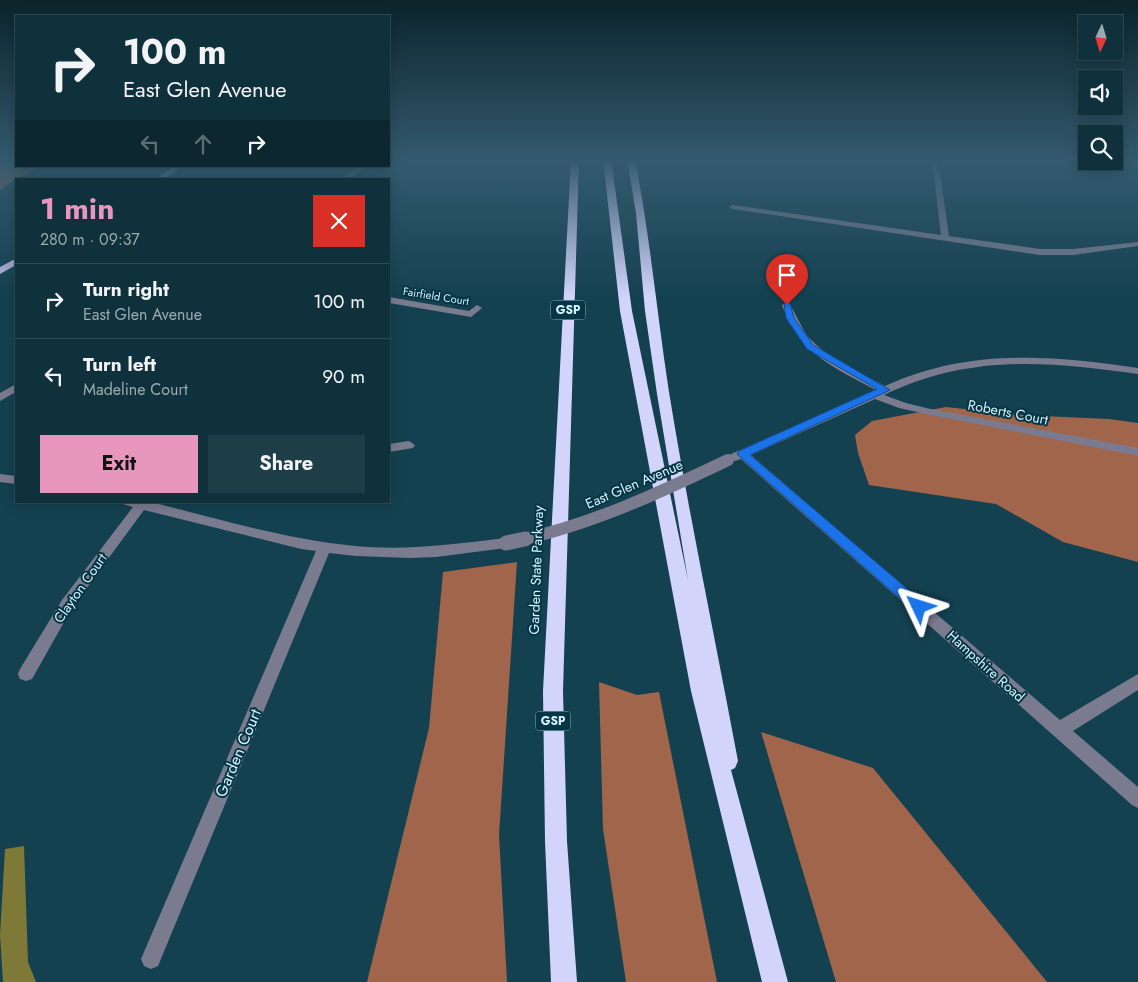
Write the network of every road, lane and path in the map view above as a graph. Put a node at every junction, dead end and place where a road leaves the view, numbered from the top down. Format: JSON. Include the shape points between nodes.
{"nodes":[{"id":1,"x":573,"y":205,"type":"edge"},
{"id":2,"x":613,"y":205,"type":"edge"},
{"id":3,"x":639,"y":205,"type":"edge"},
{"id":4,"x":941,"y":205,"type":"edge"},
{"id":5,"x":733,"y":207,"type":"dead end"},
{"id":6,"x":945,"y":238,"type":"junction"},
{"id":7,"x":1138,"y":244,"type":"edge"},
{"id":8,"x":15,"y":263,"type":"edge"},
{"id":9,"x":0,"y":271,"type":"edge"},
{"id":10,"x":390,"y":300,"type":"edge"},
{"id":11,"x":787,"y":305,"type":"dead end"},
{"id":12,"x":477,"y":308,"type":"dead end"},
{"id":13,"x":1138,"y":372,"type":"edge"},
{"id":14,"x":15,"y":388,"type":"edge"},
{"id":15,"x":880,"y":392,"type":"junction"},
{"id":16,"x":0,"y":398,"type":"edge"},
{"id":17,"x":409,"y":444,"type":"dead end"},
{"id":18,"x":390,"y":448,"type":"edge"},
{"id":19,"x":1138,"y":452,"type":"edge"},
{"id":20,"x":743,"y":454,"type":"junction"},
{"id":21,"x":0,"y":478,"type":"edge"},
{"id":22,"x":15,"y":480,"type":"edge"},
{"id":23,"x":134,"y":503,"type":"edge"},
{"id":24,"x":141,"y":505,"type":"junction"},
{"id":25,"x":325,"y":547,"type":"junction"},
{"id":26,"x":26,"y":674,"type":"dead end"},
{"id":27,"x":1138,"y":681,"type":"edge"},
{"id":28,"x":1058,"y":731,"type":"junction"},
{"id":29,"x":1138,"y":799,"type":"edge"},
{"id":30,"x":744,"y":859,"type":"junction"},
{"id":31,"x":151,"y":959,"type":"dead end"},
{"id":32,"x":564,"y":982,"type":"edge"},
{"id":33,"x":774,"y":982,"type":"edge"}],
"edges":[{"from":1,"to":32,"type":"highway","name":"Garden State Parkway","number":"GSP","via":[[553,691],[555,822]]},
{"from":2,"to":30,"type":"highway","via":[[623,291],[652,445],[702,691]]},
{"from":3,"to":30,"type":"highway","via":[[663,394]]},
{"from":4,"to":6,"type":"street"},
{"from":5,"to":6,"type":"street"},
{"from":6,"to":7,"type":"street","via":[[1057,253]]},
{"from":8,"to":9,"type":"main road"},
{"from":10,"to":12,"type":"street","name":"Fairfield Court","via":[[471,314]]},
{"from":11,"to":15,"type":"street","name":"Roberts Court","via":[[790,318],[810,347]]},
{"from":13,"to":15,"type":"street","name":"East Glen Avenue","via":[[1057,360],[993,360],[927,373]]},
{"from":14,"to":16,"type":"street"},
{"from":15,"to":19,"type":"street","name":"Roberts Court","via":[[926,412]]},
{"from":15,"to":20,"type":"street","name":"East Glen Avenue"},
{"from":17,"to":18,"type":"street"},
{"from":20,"to":25,"type":"street","name":"East Glen Avenue","bridge":true,"via":[[625,508],[543,536],[455,551],[410,553]]},
{"from":20,"to":28,"type":"street","name":"Hampshire Road"},
{"from":21,"to":22,"type":"street"},
{"from":23,"to":24,"type":"street","name":"East Glen Avenue"},
{"from":24,"to":25,"type":"street","name":"East Glen Avenue"},
{"from":24,"to":26,"type":"street","name":"Clayton Court","via":[[67,604]]},
{"from":25,"to":31,"type":"street","name":"Garden Court"},
{"from":27,"to":28,"type":"street"},
{"from":28,"to":29,"type":"street","name":"Hampshire Road"},
{"from":30,"to":33,"type":"highway"}]}
